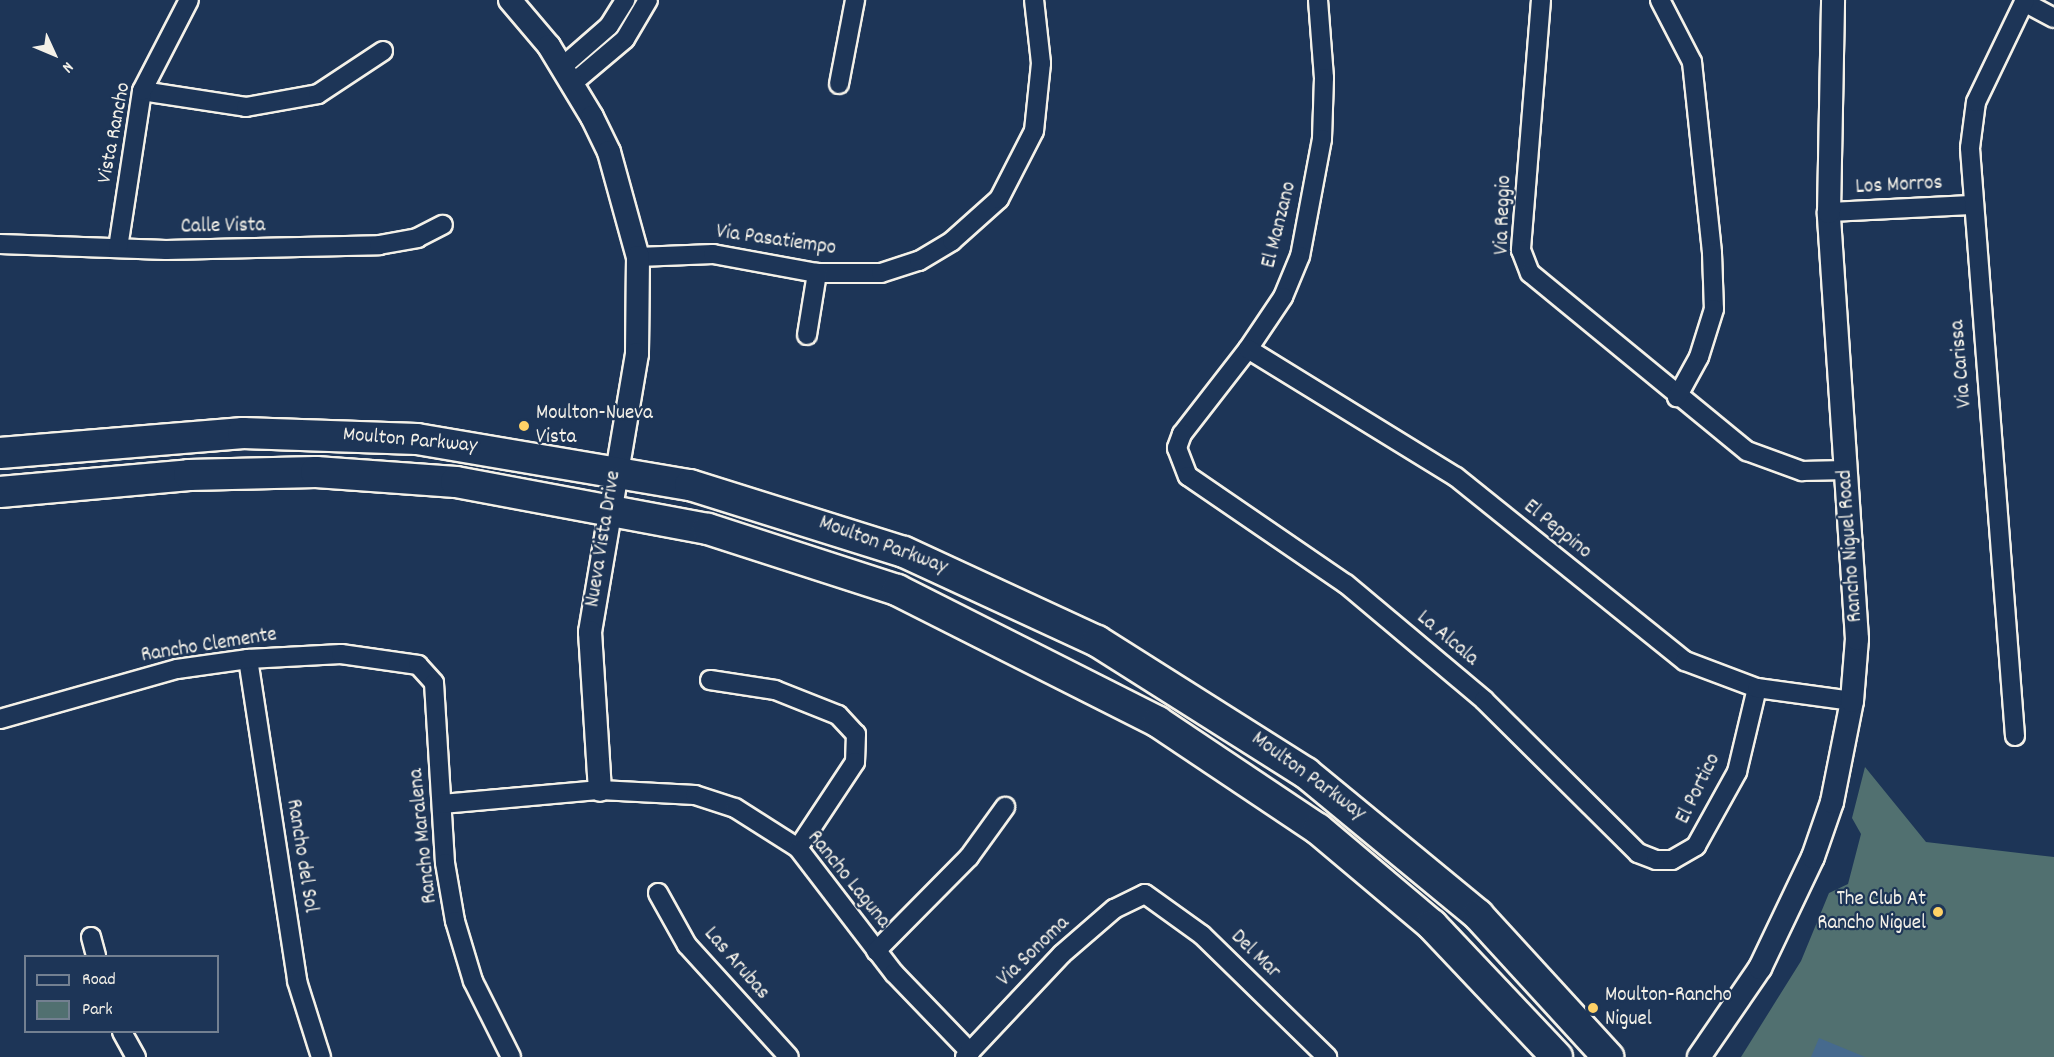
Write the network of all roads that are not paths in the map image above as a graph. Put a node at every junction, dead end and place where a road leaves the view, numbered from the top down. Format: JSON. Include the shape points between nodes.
{"nodes":[{"id":1,"x":189,"y":0,"type":"edge"},
{"id":2,"x":510,"y":0,"type":"edge"},
{"id":3,"x":648,"y":0,"type":"edge"},
{"id":4,"x":855,"y":0,"type":"edge"},
{"id":5,"x":1034,"y":0,"type":"edge"},
{"id":6,"x":1318,"y":0,"type":"edge"},
{"id":7,"x":1541,"y":0,"type":"edge"},
{"id":8,"x":1660,"y":0,"type":"edge"},
{"id":9,"x":1833,"y":0,"type":"edge"},
{"id":10,"x":2025,"y":1,"type":"edge"},
{"id":11,"x":623,"y":4,"type":"edge"},
{"id":12,"x":638,"y":17,"type":"junction"},
{"id":13,"x":2054,"y":18,"type":"edge"},
{"id":14,"x":383,"y":51,"type":"dead end"},
{"id":15,"x":568,"y":75,"type":"junction"},
{"id":16,"x":840,"y":84,"type":"dead end"},
{"id":17,"x":142,"y":92,"type":"junction"},
{"id":18,"x":1972,"y":205,"type":"junction"},
{"id":19,"x":1829,"y":212,"type":"junction"},
{"id":20,"x":443,"y":225,"type":"dead end"},
{"id":21,"x":0,"y":244,"type":"edge"},
{"id":22,"x":118,"y":248,"type":"junction"},
{"id":23,"x":638,"y":257,"type":"junction"},
{"id":24,"x":817,"y":273,"type":"junction"},
{"id":25,"x":807,"y":335,"type":"dead end"},
{"id":26,"x":1248,"y":350,"type":"junction"},
{"id":27,"x":1677,"y":398,"type":"junction"},
{"id":28,"x":0,"y":453,"type":"edge"},
{"id":29,"x":1180,"y":462,"type":"joint"},
{"id":30,"x":1846,"y":470,"type":"junction"},
{"id":31,"x":613,"y":472,"type":"junction"},
{"id":32,"x":0,"y":492,"type":"edge"},
{"id":33,"x":606,"y":512,"type":"junction"},
{"id":34,"x":248,"y":659,"type":"junction"},
{"id":35,"x":428,"y":672,"type":"joint"},
{"id":36,"x":710,"y":680,"type":"dead end"},
{"id":37,"x":1757,"y":688,"type":"junction"},
{"id":38,"x":1852,"y":701,"type":"junction"},
{"id":39,"x":0,"y":718,"type":"edge"},
{"id":40,"x":2015,"y":736,"type":"dead end"},
{"id":41,"x":600,"y":790,"type":"junction"},
{"id":42,"x":442,"y":804,"type":"junction"},
{"id":43,"x":1005,"y":807,"type":"dead end"},
{"id":44,"x":798,"y":848,"type":"junction"},
{"id":45,"x":1672,"y":860,"type":"joint"},
{"id":46,"x":658,"y":893,"type":"dead end"},
{"id":47,"x":1145,"y":894,"type":"joint"},
{"id":48,"x":92,"y":936,"type":"dead end"},
{"id":49,"x":876,"y":951,"type":"junction"},
{"id":50,"x":96,"y":955,"type":"edge"},
{"id":51,"x":123,"y":1033,"type":"edge"},
{"id":52,"x":968,"y":1054,"type":"edge"},
{"id":53,"x":135,"y":1057,"type":"edge"},
{"id":54,"x":321,"y":1057,"type":"edge"},
{"id":55,"x":511,"y":1057,"type":"edge"},
{"id":56,"x":789,"y":1057,"type":"edge"},
{"id":57,"x":1327,"y":1057,"type":"edge"},
{"id":58,"x":1557,"y":1057,"type":"edge"},
{"id":59,"x":1608,"y":1057,"type":"edge"},
{"id":60,"x":1700,"y":1057,"type":"edge"}],
"edges":[{"from":1,"to":17,"type":"street","name":"Vista Rancho"},
{"from":2,"to":15,"type":"street","name":"Nueva Vista Drive"},
{"from":3,"to":12,"type":"street"},
{"from":4,"to":16,"type":"street"},
{"from":5,"to":24,"type":"street","name":"Via Pasatiempo","via":[[1040,99],[1034,131],[999,199],[982,218],[919,261],[881,273]]},
{"from":6,"to":26,"type":"street","name":"El Manzano","via":[[1324,78],[1322,139],[1300,256],[1282,297]]},
{"from":7,"to":27,"type":"street","name":"Via Reggio","via":[[1523,262],[1553,298]]},
{"from":8,"to":27,"type":"street","via":[[1692,62],[1712,253],[1714,309],[1699,357]]},
{"from":9,"to":19,"type":"street","name":"Rancho Niguel Road"},
{"from":10,"to":13,"type":"street"},
{"from":10,"to":18,"type":"street","name":"Via Carissa","via":[[1976,102]]},
{"from":11,"to":12,"type":"street"},
{"from":11,"to":15,"type":"street"},
{"from":12,"to":15,"type":"street","via":[[625,39]]},
{"from":14,"to":17,"type":"street","via":[[318,94],[246,107]]},
{"from":15,"to":23,"type":"street","name":"Nueva Vista Drive","via":[[609,152]]},
{"from":17,"to":22,"type":"street","name":"Vista Rancho"},
{"from":18,"to":19,"type":"street","name":"Los Morros"},
{"from":18,"to":40,"type":"street","name":"Via Carissa"},
{"from":19,"to":30,"type":"street","name":"Rancho Niguel Road"},
{"from":20,"to":22,"type":"street","name":"Calle Vista","via":[[423,236],[380,245]]},
{"from":21,"to":22,"type":"street","name":"Calle Vista"},
{"from":23,"to":24,"type":"street","name":"Via Pasatiempo","via":[[713,254]]},
{"from":23,"to":31,"type":"street","name":"Nueva Vista Drive","via":[[637,354]]},
{"from":24,"to":25,"type":"street"},
{"from":26,"to":29,"type":"street","name":"El Manzano","via":[[1182,435]]},
{"from":26,"to":37,"type":"street","name":"El Peppino","via":[[1439,465],[1685,661]]},
{"from":27,"to":30,"type":"street","name":"Via Reggio","via":[[1747,451],[1802,471]]},
{"from":28,"to":31,"type":"main road","name":"Moulton Parkway","via":[[187,436],[327,435],[417,439]]},
{"from":29,"to":45,"type":"street","name":"La Alcala","via":[[1201,486],[1346,584],[1484,699],[1638,853]]},
{"from":30,"to":38,"type":"street","name":"Rancho Niguel Road","via":[[1857,639]]},
{"from":31,"to":33,"type":"street","name":"Nueva Vista Drive"},
{"from":31,"to":59,"type":"main road","name":"Moulton Parkway","via":[[690,485],[904,552],[1039,610],[1157,676],[1306,773],[1417,859],[1529,964]]},
{"from":32,"to":33,"type":"main road","name":"Moulton Parkway","via":[[189,475],[316,472],[526,492]]},
{"from":33,"to":41,"type":"street","name":"Nueva Vista Drive","via":[[590,633]]},
{"from":33,"to":58,"type":"main road","name":"Moulton Parkway","via":[[708,529],[897,590],[1158,722],[1309,822],[1376,876],[1490,982]]},
{"from":34,"to":35,"type":"street","name":"Rancho Clemente","via":[[341,654],[405,661]]},
{"from":34,"to":39,"type":"street","name":"Rancho Clemente","via":[[177,669]]},
{"from":34,"to":54,"type":"street","name":"Rancho del Sol","via":[[297,981]]},
{"from":35,"to":42,"type":"street","name":"Rancho Maralena","via":[[434,684]]},
{"from":36,"to":44,"type":"street","via":[[775,690],[838,715],[856,734],[855,762]]},
{"from":37,"to":38,"type":"street","name":"El Peppino"},
{"from":37,"to":45,"type":"street","name":"El Portico","via":[[1737,772],[1696,846]]},
{"from":38,"to":60,"type":"street","name":"Rancho Niguel Road","via":[[1832,802],[1813,858],[1760,968]]},
{"from":41,"to":42,"type":"street","name":"Rancho Laguna"},
{"from":41,"to":44,"type":"street","name":"Rancho Laguna","via":[[694,795],[735,808]]},
{"from":42,"to":55,"type":"street","name":"Rancho Maralena","via":[[455,921],[473,981]]},
{"from":43,"to":49,"type":"street","via":[[969,857]]},
{"from":44,"to":49,"type":"street","name":"Rancho Laguna"},
{"from":46,"to":56,"type":"street","name":"Las Arubas","via":[[687,945]]},
{"from":47,"to":52,"type":"street","name":"Via Sonoma","via":[[1114,909],[1062,954]]},
{"from":47,"to":57,"type":"street","name":"Del Mar","via":[[1202,935]]},
{"from":48,"to":50,"type":"street"},
{"from":49,"to":52,"type":"street","name":"Rancho Laguna"},
{"from":51,"to":53,"type":"street"}]}
